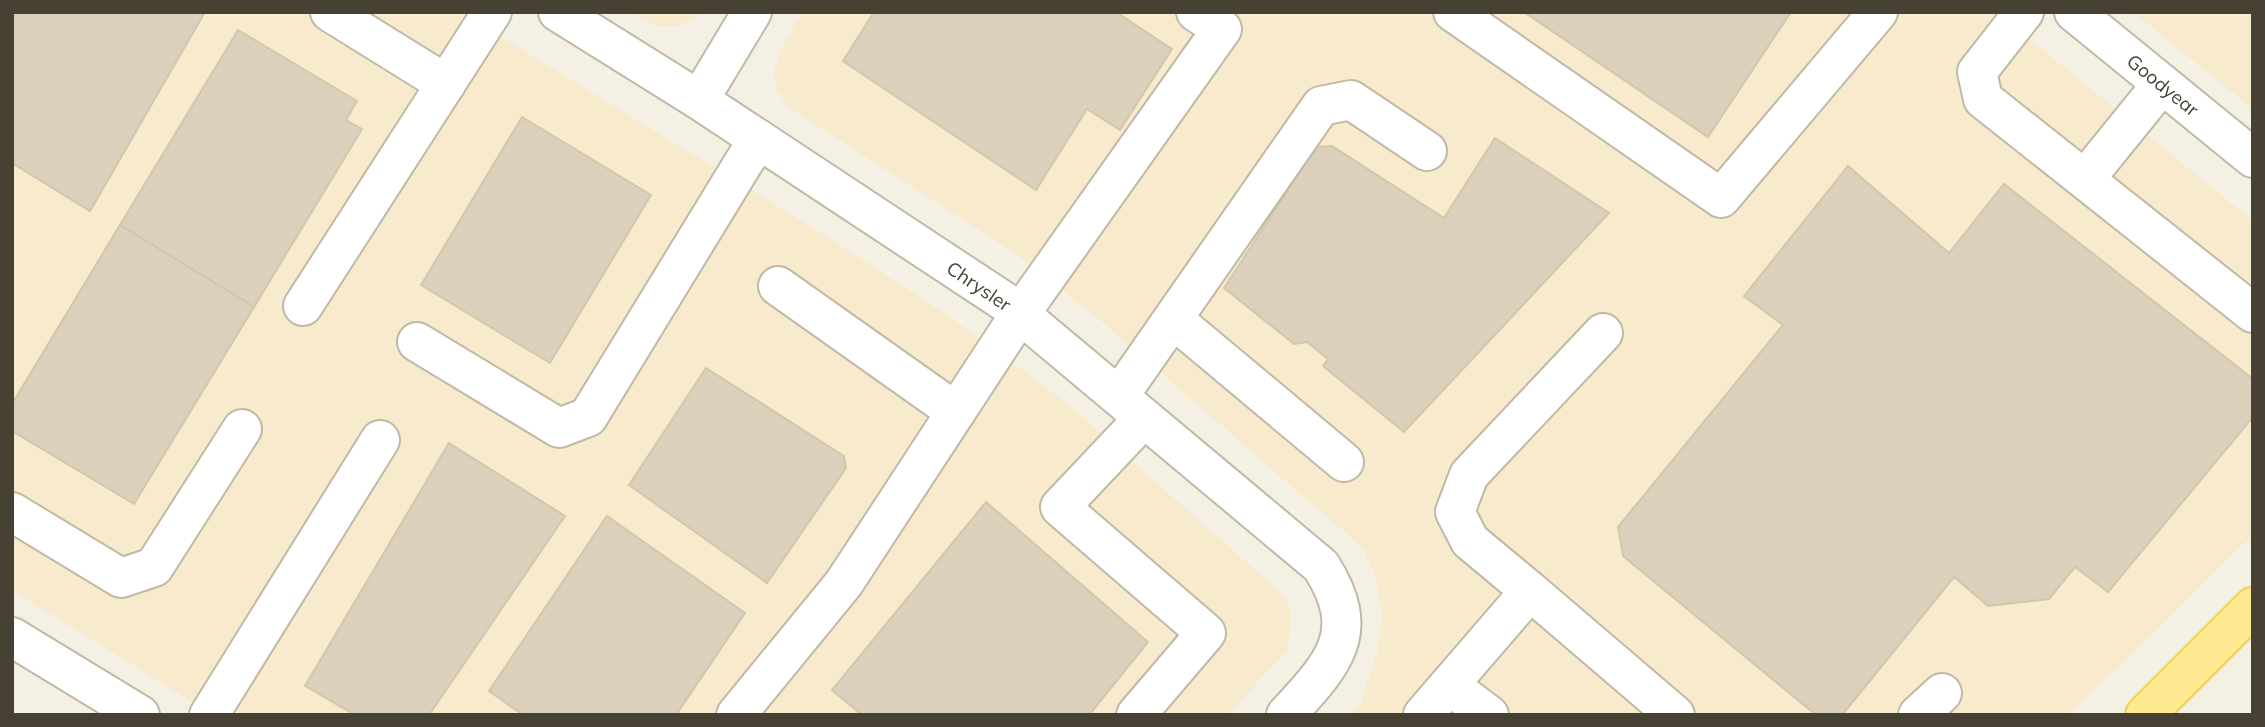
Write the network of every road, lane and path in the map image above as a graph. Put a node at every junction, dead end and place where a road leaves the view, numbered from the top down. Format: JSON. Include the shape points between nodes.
{"nodes":[{"id":1,"x":330,"y":12,"type":"edge"},
{"id":2,"x":492,"y":12,"type":"edge"},
{"id":3,"x":558,"y":12,"type":"edge"},
{"id":4,"x":752,"y":12,"type":"edge"},
{"id":5,"x":1196,"y":12,"type":"edge"},
{"id":6,"x":1453,"y":12,"type":"edge"},
{"id":7,"x":1878,"y":12,"type":"edge"},
{"id":8,"x":2024,"y":12,"type":"edge"},
{"id":9,"x":2074,"y":12,"type":"edge"},
{"id":10,"x":446,"y":84,"type":"junction"},
{"id":11,"x":2162,"y":84,"type":"junction"},
{"id":12,"x":699,"y":100,"type":"junction"},
{"id":13,"x":758,"y":139,"type":"junction"},
{"id":14,"x":1427,"y":151,"type":"dead end"},
{"id":15,"x":2253,"y":158,"type":"edge"},
{"id":16,"x":2085,"y":179,"type":"junction"},
{"id":17,"x":778,"y":286,"type":"dead end"},
{"id":18,"x":303,"y":306,"type":"dead end"},
{"id":19,"x":2253,"y":313,"type":"edge"},
{"id":20,"x":1020,"y":314,"type":"junction"},
{"id":21,"x":1173,"y":319,"type":"junction"},
{"id":22,"x":1603,"y":334,"type":"dead end"},
{"id":23,"x":416,"y":342,"type":"dead end"},
{"id":24,"x":1132,"y":407,"type":"junction"},
{"id":25,"x":956,"y":412,"type":"junction"},
{"id":26,"x":242,"y":429,"type":"dead end"},
{"id":27,"x":380,"y":440,"type":"dead end"},
{"id":28,"x":1344,"y":462,"type":"dead end"},
{"id":29,"x":12,"y":512,"type":"edge"},
{"id":30,"x":1530,"y":591,"type":"junction"},
{"id":31,"x":2253,"y":607,"type":"edge"},
{"id":32,"x":12,"y":637,"type":"edge"},
{"id":33,"x":1449,"y":685,"type":"junction"},
{"id":34,"x":140,"y":715,"type":"edge"},
{"id":35,"x":209,"y":715,"type":"edge"},
{"id":36,"x":736,"y":715,"type":"edge"},
{"id":37,"x":1136,"y":715,"type":"edge"},
{"id":38,"x":1286,"y":715,"type":"edge"},
{"id":39,"x":1423,"y":715,"type":"edge"},
{"id":40,"x":1489,"y":715,"type":"edge"},
{"id":41,"x":1675,"y":715,"type":"edge"},
{"id":42,"x":2145,"y":715,"type":"edge"}],
"edges":[{"from":1,"to":10,"type":"street"},
{"from":2,"to":10,"type":"street"},
{"from":3,"to":12,"type":"street","name":"Chrysler"},
{"from":4,"to":12,"type":"street"},
{"from":5,"to":20,"type":"street","via":[[1222,29]]},
{"from":6,"to":7,"type":"street","via":[[1721,198]]},
{"from":8,"to":16,"type":"street","via":[[1977,72],[1983,99]]},
{"from":9,"to":11,"type":"street","name":"Goodyear"},
{"from":10,"to":18,"type":"street"},
{"from":11,"to":15,"type":"street","name":"Goodyear"},
{"from":11,"to":16,"type":"street"},
{"from":12,"to":13,"type":"street","name":"Chrysler"},
{"from":13,"to":20,"type":"street","name":"Chrysler"},
{"from":13,"to":23,"type":"street","via":[[588,417],[559,428]]},
{"from":14,"to":21,"type":"street","via":[[1351,100],[1321,106]]},
{"from":16,"to":19,"type":"street"},
{"from":17,"to":25,"type":"street"},
{"from":20,"to":24,"type":"street","name":"Chrysler"},
{"from":20,"to":25,"type":"street"},
{"from":21,"to":24,"type":"street"},
{"from":21,"to":28,"type":"street"},
{"from":22,"to":30,"type":"street","via":[[1469,475],[1455,512],[1470,541]]},
{"from":24,"to":37,"type":"street","via":[[1060,507],[1206,633]]},
{"from":24,"to":38,"type":"street","name":"Chrysler","via":[[1321,566],[1337,591],[1343,621],[1336,652],[1320,678]]},
{"from":25,"to":36,"type":"street","via":[[844,583]]},
{"from":26,"to":29,"type":"street","via":[[154,567],[121,578]]},
{"from":27,"to":35,"type":"street"},
{"from":30,"to":33,"type":"street"},
{"from":30,"to":41,"type":"street"},
{"from":31,"to":42,"type":"main road"},
{"from":32,"to":34,"type":"street"},
{"from":33,"to":39,"type":"street"},
{"from":33,"to":40,"type":"street"}]}
